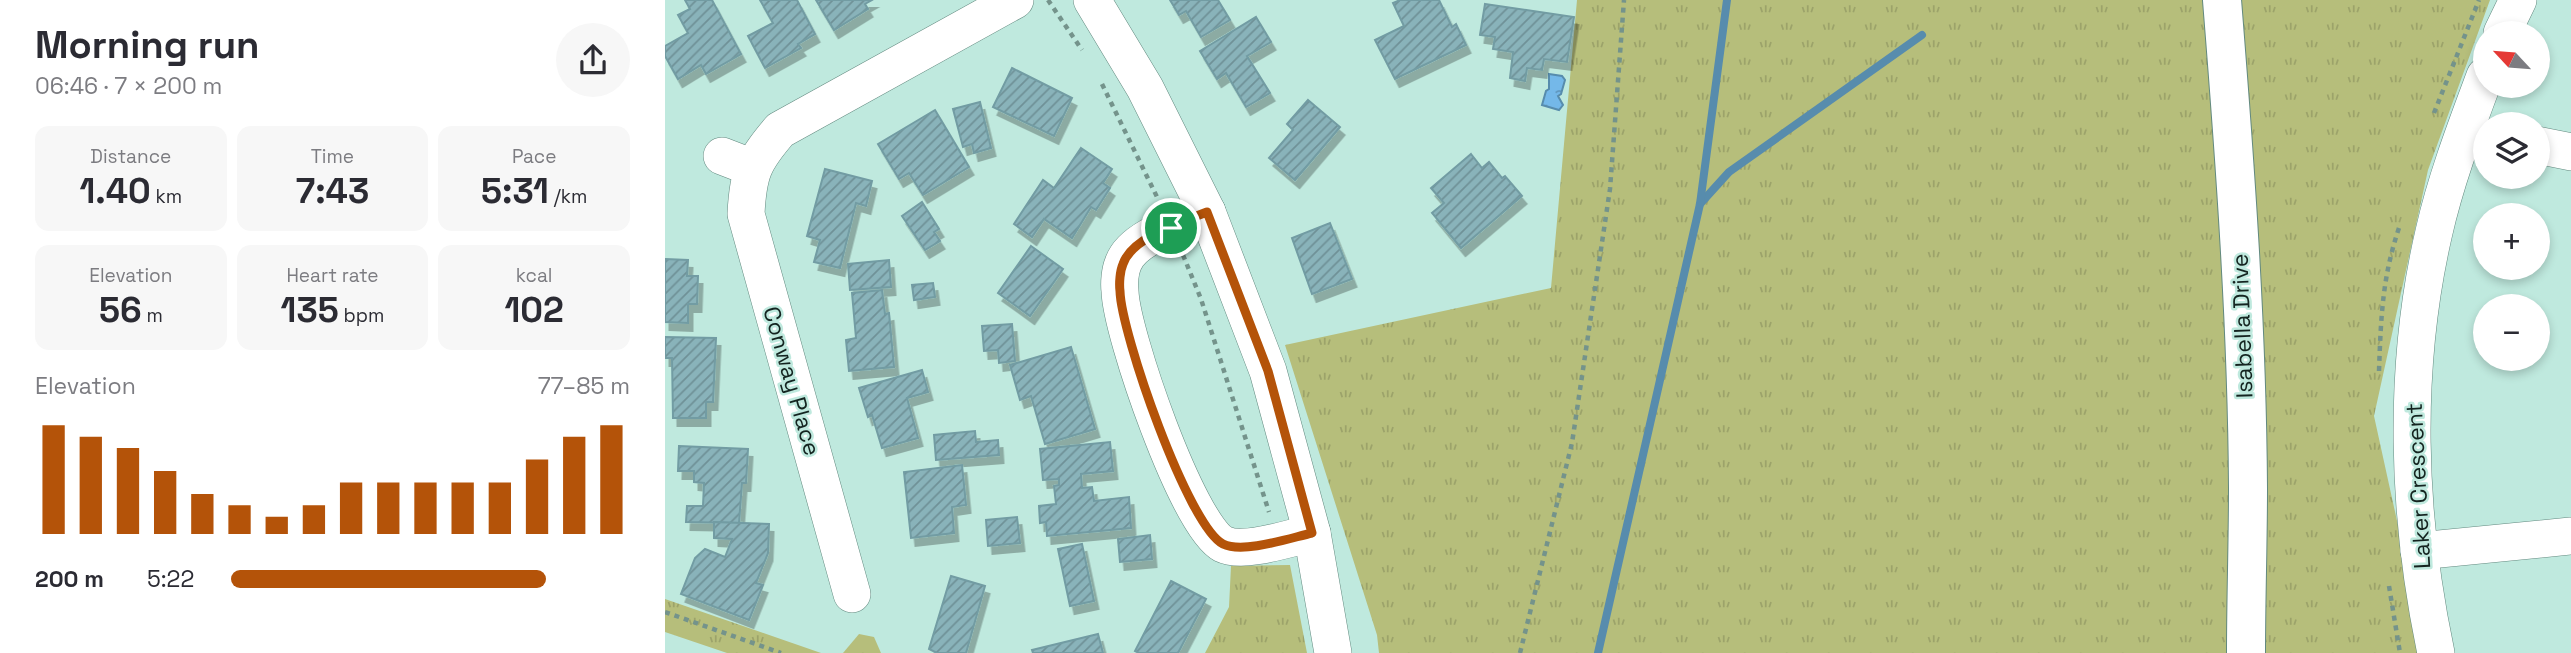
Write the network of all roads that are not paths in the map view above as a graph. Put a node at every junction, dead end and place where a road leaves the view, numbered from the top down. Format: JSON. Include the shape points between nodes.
{"nodes":[{"id":1,"x":1015,"y":0,"type":"edge"},
{"id":2,"x":1092,"y":0,"type":"edge"},
{"id":3,"x":2222,"y":0,"type":"edge"},
{"id":4,"x":2518,"y":0,"type":"edge"},
{"id":5,"x":2508,"y":21,"type":"edge"},
{"id":6,"x":2473,"y":136,"type":"edge"},
{"id":7,"x":2550,"y":148,"type":"edge"},
{"id":8,"x":2571,"y":152,"type":"edge"},
{"id":9,"x":1207,"y":212,"type":"junction"},
{"id":10,"x":1312,"y":533,"type":"junction"},
{"id":11,"x":2571,"y":536,"type":"edge"},
{"id":12,"x":2419,"y":551,"type":"junction"},
{"id":13,"x":852,"y":594,"type":"dead end"},
{"id":14,"x":1333,"y":653,"type":"edge"},
{"id":15,"x":2246,"y":653,"type":"edge"},
{"id":16,"x":2436,"y":653,"type":"edge"}],
"edges":[{"from":1,"to":13,"type":"street","name":"Conway Place","via":[[794,121],[759,154],[738,162],[747,182],[746,214]]},
{"from":2,"to":9,"type":"street","via":[[1145,88]]},
{"from":3,"to":15,"type":"main road","name":"Isabella Drive","via":[[2241,294],[2248,486]]},
{"from":4,"to":5,"type":"street"},
{"from":6,"to":12,"type":"street","name":"Laker Crescent","via":[[2434,232],[2416,336],[2411,443]]},
{"from":7,"to":8,"type":"street"},
{"from":9,"to":10,"type":"street","via":[[1268,371]]},
{"from":9,"to":10,"type":"street","via":[[1148,238],[1123,264],[1119,292],[1142,383],[1187,491],[1213,538],[1226,546],[1247,547]]},
{"from":10,"to":14,"type":"street"},
{"from":11,"to":12,"type":"street"},
{"from":12,"to":16,"type":"street","name":"Laker Crescent"}]}
